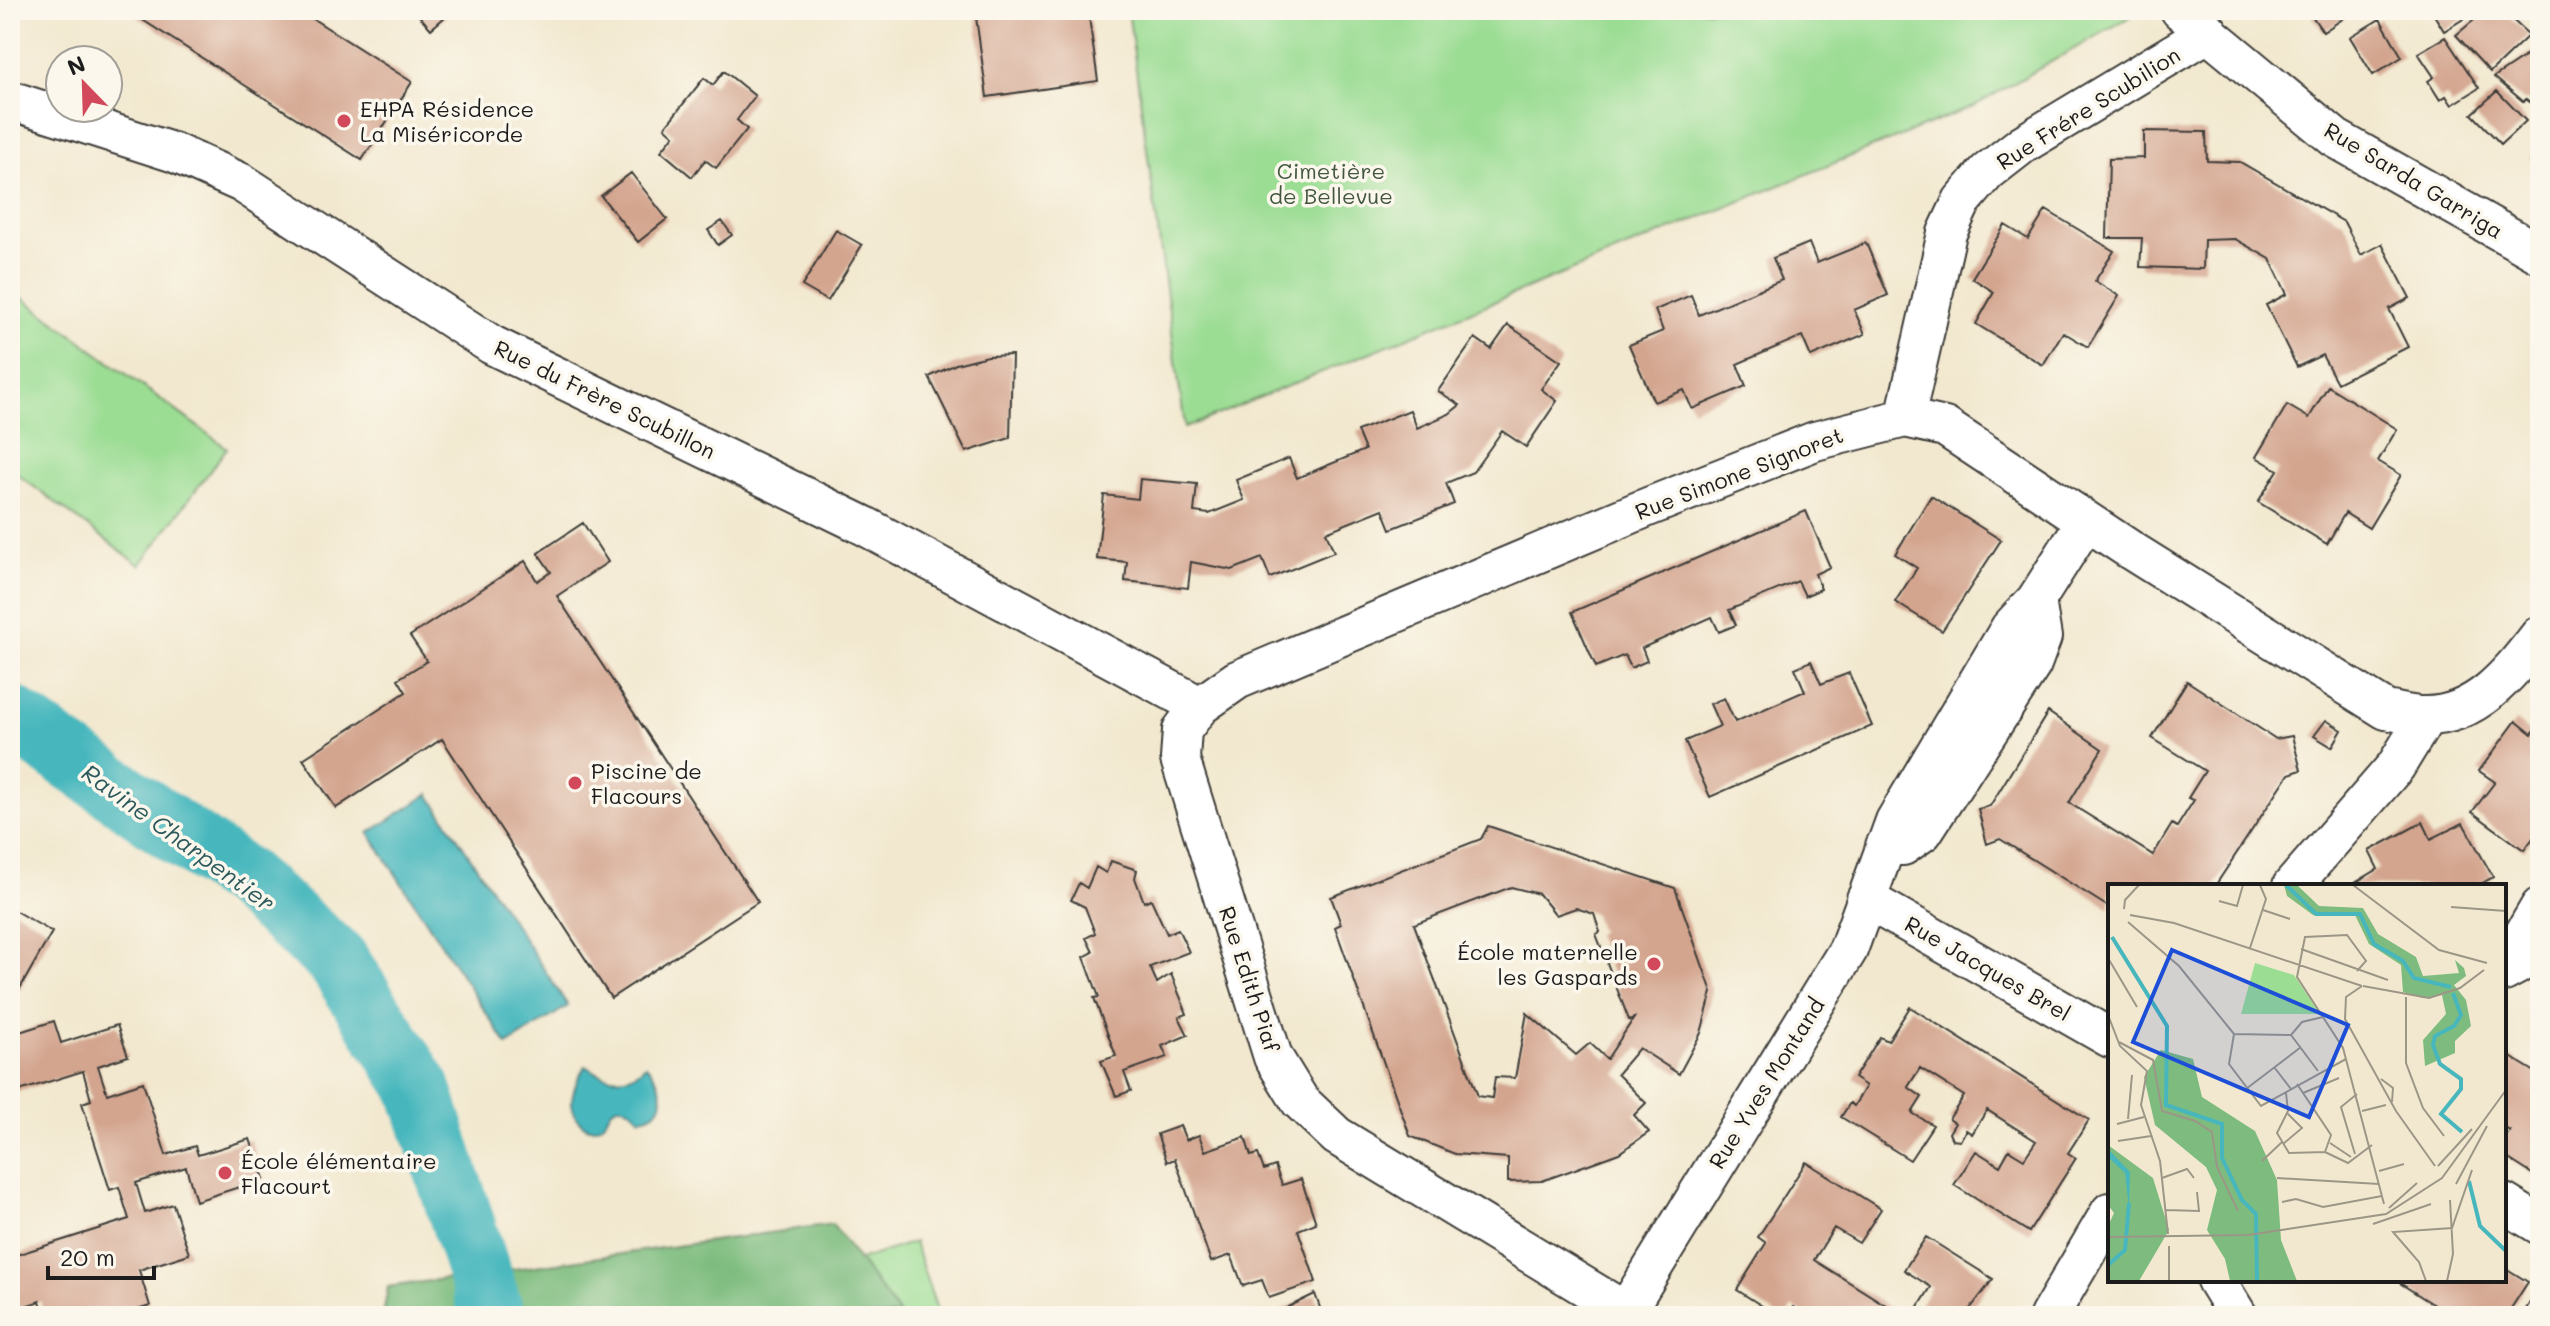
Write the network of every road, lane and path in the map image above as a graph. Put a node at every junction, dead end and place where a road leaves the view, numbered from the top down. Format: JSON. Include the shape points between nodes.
{"nodes":[{"id":1,"x":2194,"y":21,"type":"edge"},
{"id":2,"x":10,"y":100,"type":"edge"},
{"id":3,"x":2540,"y":254,"type":"edge"},
{"id":4,"x":1905,"y":418,"type":"junction"},
{"id":5,"x":2086,"y":521,"type":"junction"},
{"id":6,"x":2540,"y":635,"type":"edge"},
{"id":7,"x":1200,"y":706,"type":"junction"},
{"id":8,"x":2426,"y":717,"type":"junction"},
{"id":9,"x":2294,"y":884,"type":"edge"},
{"id":10,"x":1866,"y":899,"type":"junction"},
{"id":11,"x":2540,"y":907,"type":"edge"},
{"id":12,"x":2506,"y":971,"type":"edge"},
{"id":13,"x":2108,"y":1037,"type":"edge"},
{"id":14,"x":2506,"y":1204,"type":"edge"},
{"id":15,"x":2108,"y":1215,"type":"edge"},
{"id":16,"x":2540,"y":1225,"type":"edge"},
{"id":17,"x":2217,"y":1282,"type":"edge"},
{"id":18,"x":1630,"y":1314,"type":"edge"},
{"id":19,"x":2049,"y":1316,"type":"edge"},
{"id":20,"x":2238,"y":1316,"type":"edge"}],
"edges":[{"from":1,"to":3,"type":"street","name":"Rue Sarda Garriga","via":[[2335,138]]},
{"from":1,"to":4,"type":"street","name":"Rue Frére Scubilion","via":[[2023,144],[1987,172],[1962,201],[1947,233]]},
{"from":2,"to":7,"type":"street","name":"Rue du Frère Scubillon","via":[[175,153],[242,183],[492,345],[863,525]]},
{"from":4,"to":5,"type":"street","name":"Rue Simone Signoret","via":[[1945,427]]},
{"from":4,"to":7,"type":"street","name":"Rue Simone Signoret","via":[[1815,441],[1648,507],[1237,680]]},
{"from":5,"to":8,"type":"street","name":"Rue Simone Signoret","via":[[2386,710]]},
{"from":5,"to":10,"type":"street","name":"Rue Yves Montand","via":[[2036,600],[2010,628],[1895,821]]},
{"from":6,"to":8,"type":"street","via":[[2492,692]]},
{"from":7,"to":18,"type":"street","name":"Rue Edith Piaf","via":[[1182,730],[1180,759],[1273,1057],[1300,1101],[1337,1136]]},
{"from":8,"to":9,"type":"street","via":[[2396,766]]},
{"from":10,"to":13,"type":"street","name":"Rue Jacques Brel"},
{"from":10,"to":18,"type":"street","name":"Rue Yves Montand","via":[[1848,950]]},
{"from":11,"to":12,"type":"street","via":[[2517,946],[2517,965]]},
{"from":14,"to":16,"type":"street"},
{"from":15,"to":19,"type":"street"},
{"from":17,"to":20,"type":"street"}]}
